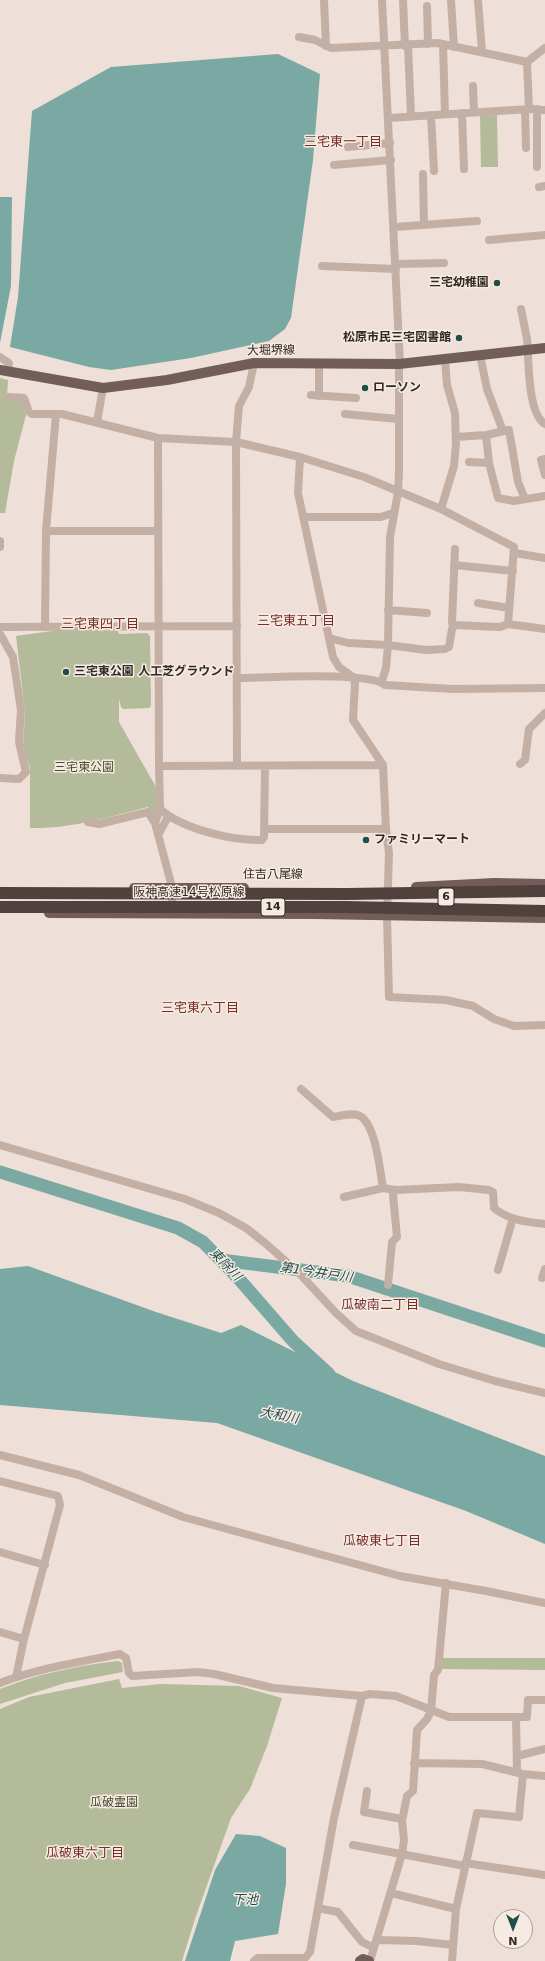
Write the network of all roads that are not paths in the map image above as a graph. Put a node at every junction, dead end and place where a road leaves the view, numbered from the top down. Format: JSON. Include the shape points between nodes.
{"nodes":[{"id":1,"x":324,"y":0,"type":"edge"},
{"id":2,"x":382,"y":0,"type":"edge"},
{"id":3,"x":403,"y":0,"type":"edge"},
{"id":4,"x":451,"y":0,"type":"edge"},
{"id":5,"x":478,"y":0,"type":"edge"},
{"id":6,"x":427,"y":6,"type":"dead end"},
{"id":7,"x":299,"y":37,"type":"dead end"},
{"id":8,"x":428,"y":44,"type":"junction"},
{"id":9,"x":443,"y":44,"type":"junction"},
{"id":10,"x":407,"y":45,"type":"junction"},
{"id":11,"x":326,"y":46,"type":"junction"},
{"id":12,"x":384,"y":47,"type":"junction"},
{"id":13,"x":454,"y":47,"type":"junction"},
{"id":14,"x":545,"y":48,"type":"edge"},
{"id":15,"x":482,"y":52,"type":"junction"},
{"id":16,"x":527,"y":62,"type":"junction"},
{"id":17,"x":473,"y":86,"type":"dead end"},
{"id":18,"x":534,"y":109,"type":"edge"},
{"id":19,"x":474,"y":112,"type":"junction"},
{"id":20,"x":462,"y":113,"type":"junction"},
{"id":21,"x":445,"y":114,"type":"junction"},
{"id":22,"x":431,"y":115,"type":"junction"},
{"id":23,"x":411,"y":116,"type":"junction"},
{"id":24,"x":389,"y":118,"type":"junction"},
{"id":25,"x":390,"y":143,"type":"junction"},
{"id":26,"x":348,"y":147,"type":"dead end"},
{"id":27,"x":526,"y":148,"type":"dead end"},
{"id":28,"x":391,"y":160,"type":"junction"},
{"id":29,"x":334,"y":165,"type":"dead end"},
{"id":30,"x":537,"y":167,"type":"dead end"},
{"id":31,"x":464,"y":169,"type":"dead end"},
{"id":32,"x":434,"y":171,"type":"dead end"},
{"id":33,"x":423,"y":174,"type":"dead end"},
{"id":34,"x":477,"y":221,"type":"dead end"},
{"id":35,"x":424,"y":225,"type":"junction"},
{"id":36,"x":394,"y":227,"type":"junction"},
{"id":37,"x":545,"y":235,"type":"edge"},
{"id":38,"x":489,"y":240,"type":"dead end"},
{"id":39,"x":444,"y":263,"type":"dead end"},
{"id":40,"x":322,"y":266,"type":"dead end"},
{"id":41,"x":396,"y":267,"type":"junction"},
{"id":42,"x":521,"y":309,"type":"dead end"},
{"id":43,"x":545,"y":348,"type":"edge"},
{"id":44,"x":528,"y":350,"type":"junction"},
{"id":45,"x":480,"y":355,"type":"junction"},
{"id":46,"x":0,"y":357,"type":"edge"},
{"id":47,"x":445,"y":359,"type":"junction"},
{"id":48,"x":254,"y":363,"type":"junction"},
{"id":49,"x":319,"y":364,"type":"junction"},
{"id":50,"x":400,"y":364,"type":"junction"},
{"id":51,"x":4,"y":370,"type":"edge"},
{"id":52,"x":103,"y":388,"type":"junction"},
{"id":53,"x":9,"y":397,"type":"dead end"},
{"id":54,"x":356,"y":398,"type":"dead end"},
{"id":55,"x":56,"y":414,"type":"junction"},
{"id":56,"x":345,"y":414,"type":"dead end"},
{"id":57,"x":398,"y":419,"type":"junction"},
{"id":58,"x":97,"y":422,"type":"junction"},
{"id":59,"x":545,"y":424,"type":"edge"},
{"id":60,"x":503,"y":431,"type":"junction"},
{"id":61,"x":486,"y":435,"type":"junction"},
{"id":62,"x":456,"y":437,"type":"junction"},
{"id":63,"x":158,"y":438,"type":"junction"},
{"id":64,"x":236,"y":442,"type":"junction"},
{"id":65,"x":300,"y":457,"type":"junction"},
{"id":66,"x":545,"y":459,"type":"edge"},
{"id":67,"x":469,"y":462,"type":"dead end"},
{"id":68,"x":489,"y":463,"type":"junction"},
{"id":69,"x":545,"y":475,"type":"edge"},
{"id":70,"x":398,"y":492,"type":"junction"},
{"id":71,"x":545,"y":496,"type":"edge"},
{"id":72,"x":525,"y":499,"type":"junction"},
{"id":73,"x":441,"y":509,"type":"junction"},
{"id":74,"x":393,"y":513,"type":"junction"},
{"id":75,"x":303,"y":517,"type":"junction"},
{"id":76,"x":46,"y":531,"type":"junction"},
{"id":77,"x":158,"y":531,"type":"junction"},
{"id":78,"x":0,"y":541,"type":"edge"},
{"id":79,"x":0,"y":547,"type":"edge"},
{"id":80,"x":455,"y":549,"type":"dead end"},
{"id":81,"x":514,"y":553,"type":"junction"},
{"id":82,"x":545,"y":558,"type":"edge"},
{"id":83,"x":454,"y":565,"type":"junction"},
{"id":84,"x":513,"y":571,"type":"junction"},
{"id":85,"x":478,"y":603,"type":"dead end"},
{"id":86,"x":509,"y":608,"type":"junction"},
{"id":87,"x":388,"y":610,"type":"junction"},
{"id":88,"x":427,"y":613,"type":"dead end"},
{"id":89,"x":508,"y":624,"type":"junction"},
{"id":90,"x":237,"y":626,"type":"junction"},
{"id":91,"x":45,"y":627,"type":"junction"},
{"id":92,"x":160,"y":627,"type":"junction"},
{"id":93,"x":453,"y":627,"type":"junction"},
{"id":94,"x":0,"y":628,"type":"edge"},
{"id":95,"x":545,"y":628,"type":"edge"},
{"id":96,"x":0,"y":634,"type":"edge"},
{"id":97,"x":330,"y":638,"type":"junction"},
{"id":98,"x":388,"y":645,"type":"junction"},
{"id":99,"x":353,"y":677,"type":"junction"},
{"id":100,"x":237,"y":678,"type":"junction"},
{"id":101,"x":382,"y":682,"type":"junction"},
{"id":102,"x":545,"y":688,"type":"edge"},
{"id":103,"x":545,"y":712,"type":"edge"},
{"id":104,"x":520,"y":764,"type":"dead end"},
{"id":105,"x":383,"y":765,"type":"junction"},
{"id":106,"x":159,"y":766,"type":"junction"},
{"id":107,"x":237,"y":766,"type":"junction"},
{"id":108,"x":265,"y":766,"type":"junction"},
{"id":109,"x":0,"y":778,"type":"edge"},
{"id":110,"x":160,"y":809,"type":"junction"},
{"id":111,"x":168,"y":817,"type":"junction"},
{"id":112,"x":88,"y":822,"type":"dead end"},
{"id":113,"x":155,"y":823,"type":"junction"},
{"id":114,"x":264,"y":829,"type":"junction"},
{"id":115,"x":386,"y":829,"type":"junction"},
{"id":116,"x":158,"y":835,"type":"junction"},
{"id":117,"x":545,"y":884,"type":"edge"},
{"id":118,"x":172,"y":887,"type":"junction"},
{"id":119,"x":0,"y":889,"type":"edge"},
{"id":120,"x":388,"y":889,"type":"junction"},
{"id":121,"x":545,"y":891,"type":"edge"},
{"id":122,"x":0,"y":893,"type":"edge"},
{"id":123,"x":347,"y":894,"type":"junction"},
{"id":124,"x":545,"y":899,"type":"edge"},
{"id":125,"x":0,"y":907,"type":"edge"},
{"id":126,"x":545,"y":911,"type":"edge"},
{"id":127,"x":0,"y":913,"type":"edge"},
{"id":128,"x":172,"y":913,"type":"junction"},
{"id":129,"x":387,"y":916,"type":"junction"},
{"id":130,"x":545,"y":918,"type":"edge"},
{"id":131,"x":545,"y":1025,"type":"edge"},
{"id":132,"x":301,"y":1089,"type":"dead end"},
{"id":133,"x":0,"y":1144,"type":"edge"},
{"id":134,"x":383,"y":1188,"type":"junction"},
{"id":135,"x":395,"y":1190,"type":"junction"},
{"id":136,"x":344,"y":1197,"type":"dead end"},
{"id":137,"x":513,"y":1218,"type":"junction"},
{"id":138,"x":545,"y":1224,"type":"edge"},
{"id":139,"x":545,"y":1269,"type":"edge"},
{"id":140,"x":498,"y":1270,"type":"dead end"},
{"id":141,"x":542,"y":1278,"type":"dead end"},
{"id":142,"x":388,"y":1285,"type":"dead end"},
{"id":143,"x":545,"y":1393,"type":"edge"},
{"id":144,"x":0,"y":1455,"type":"edge"},
{"id":145,"x":0,"y":1481,"type":"edge"},
{"id":146,"x":0,"y":1552,"type":"edge"},
{"id":147,"x":45,"y":1565,"type":"junction"},
{"id":148,"x":446,"y":1583,"type":"junction"},
{"id":149,"x":545,"y":1603,"type":"edge"},
{"id":150,"x":0,"y":1632,"type":"edge"},
{"id":151,"x":24,"y":1638,"type":"junction"},
{"id":152,"x":16,"y":1677,"type":"junction"},
{"id":153,"x":0,"y":1683,"type":"edge"},
{"id":154,"x":362,"y":1696,"type":"junction"},
{"id":155,"x":545,"y":1700,"type":"edge"},
{"id":156,"x":431,"y":1710,"type":"junction"},
{"id":157,"x":516,"y":1717,"type":"junction"},
{"id":158,"x":545,"y":1749,"type":"edge"},
{"id":159,"x":517,"y":1756,"type":"junction"},
{"id":160,"x":414,"y":1763,"type":"junction"},
{"id":161,"x":520,"y":1773,"type":"junction"},
{"id":162,"x":545,"y":1776,"type":"edge"},
{"id":163,"x":367,"y":1791,"type":"dead end"},
{"id":164,"x":402,"y":1819,"type":"junction"},
{"id":165,"x":354,"y":1845,"type":"dead end"},
{"id":166,"x":402,"y":1854,"type":"junction"},
{"id":167,"x":465,"y":1865,"type":"junction"},
{"id":168,"x":545,"y":1876,"type":"edge"},
{"id":169,"x":391,"y":1893,"type":"junction"},
{"id":170,"x":318,"y":1908,"type":"junction"},
{"id":171,"x":456,"y":1909,"type":"junction"},
{"id":172,"x":375,"y":1944,"type":"junction"},
{"id":173,"x":453,"y":1944,"type":"junction"},
{"id":174,"x":296,"y":1959,"type":"edge"},
{"id":175,"x":254,"y":1961,"type":"edge"},
{"id":176,"x":360,"y":1961,"type":"edge"},
{"id":177,"x":369,"y":1961,"type":"edge"},
{"id":178,"x":452,"y":1961,"type":"edge"}],
"edges":[{"from":1,"to":11,"type":"street"},
{"from":2,"to":12,"type":"street"},
{"from":3,"to":10,"type":"street"},
{"from":4,"to":13,"type":"street"},
{"from":5,"to":15,"type":"street"},
{"from":6,"to":8,"type":"street"},
{"from":7,"to":11,"type":"street","via":[[315,40]]},
{"from":8,"to":9,"type":"street"},
{"from":8,"to":10,"type":"street"},
{"from":9,"to":13,"type":"street"},
{"from":9,"to":21,"type":"street"},
{"from":10,"to":12,"type":"street"},
{"from":10,"to":23,"type":"street"},
{"from":11,"to":12,"type":"street"},
{"from":12,"to":24,"type":"street"},
{"from":13,"to":15,"type":"street"},
{"from":14,"to":16,"type":"street"},
{"from":15,"to":16,"type":"street"},
{"from":16,"to":18,"type":"street"},
{"from":17,"to":19,"type":"street"},
{"from":18,"to":19,"type":"street"},
{"from":18,"to":27,"type":"street"},
{"from":18,"to":30,"type":"street"},
{"from":19,"to":20,"type":"street"},
{"from":20,"to":21,"type":"street"},
{"from":20,"to":31,"type":"street"},
{"from":21,"to":22,"type":"street"},
{"from":22,"to":23,"type":"street"},
{"from":22,"to":32,"type":"street"},
{"from":23,"to":24,"type":"street"},
{"from":24,"to":25,"type":"street"},
{"from":25,"to":26,"type":"street"},
{"from":25,"to":28,"type":"street"},
{"from":28,"to":29,"type":"street"},
{"from":28,"to":36,"type":"street"},
{"from":33,"to":35,"type":"street"},
{"from":34,"to":35,"type":"street"},
{"from":35,"to":36,"type":"street"},
{"from":36,"to":41,"type":"street"},
{"from":37,"to":38,"type":"street"},
{"from":39,"to":41,"type":"street"},
{"from":40,"to":41,"type":"street"},
{"from":41,"to":50,"type":"street"},
{"from":42,"to":44,"type":"street"},
{"from":43,"to":44,"type":"main road","name":"大堀堺線"},
{"from":44,"to":45,"type":"main road","name":"大堀堺線"},
{"from":44,"to":59,"type":"street","via":[[533,402],[537,416]]},
{"from":45,"to":47,"type":"main road","name":"大堀堺線"},
{"from":45,"to":60,"type":"street","via":[[487,389]]},
{"from":46,"to":51,"type":"street","via":[[9,363]]},
{"from":47,"to":50,"type":"main road","name":"大堀堺線"},
{"from":47,"to":62,"type":"street","via":[[447,385],[455,413]]},
{"from":48,"to":49,"type":"main road","name":"大堀堺線"},
{"from":48,"to":52,"type":"main road","name":"大堀堺線","via":[[183,378]]},
{"from":48,"to":64,"type":"street","via":[[249,387],[239,406]]},
{"from":49,"to":50,"type":"main road","name":"大堀堺線"},
{"from":49,"to":54,"type":"street","via":[[315,395]]},
{"from":50,"to":57,"type":"street"},
{"from":51,"to":52,"type":"main road","name":"大堀堺線"},
{"from":52,"to":58,"type":"street"},
{"from":53,"to":55,"type":"street","via":[[24,398],[32,414]]},
{"from":55,"to":58,"type":"street"},
{"from":55,"to":76,"type":"street"},
{"from":56,"to":57,"type":"street"},
{"from":57,"to":70,"type":"street"},
{"from":58,"to":63,"type":"street"},
{"from":60,"to":61,"type":"street"},
{"from":60,"to":72,"type":"street","via":[[509,430],[518,482]]},
{"from":61,"to":62,"type":"street"},
{"from":61,"to":68,"type":"street"},
{"from":62,"to":73,"type":"street","via":[[454,466]]},
{"from":63,"to":64,"type":"street"},
{"from":63,"to":77,"type":"street"},
{"from":64,"to":65,"type":"street"},
{"from":64,"to":90,"type":"street"},
{"from":65,"to":70,"type":"street","via":[[364,476]]},
{"from":65,"to":75,"type":"street","via":[[298,493]]},
{"from":66,"to":69,"type":"street","via":[[541,460]]},
{"from":67,"to":68,"type":"street"},
{"from":68,"to":72,"type":"street","via":[[498,498],[514,501]]},
{"from":70,"to":73,"type":"street"},
{"from":70,"to":74,"type":"street"},
{"from":71,"to":72,"type":"street"},
{"from":73,"to":81,"type":"street","via":[[514,547]]},
{"from":74,"to":75,"type":"street","via":[[381,517]]},
{"from":74,"to":87,"type":"street"},
{"from":75,"to":97,"type":"street"},
{"from":76,"to":77,"type":"street"},
{"from":76,"to":91,"type":"street"},
{"from":77,"to":92,"type":"street"},
{"from":78,"to":79,"type":"street"},
{"from":80,"to":83,"type":"street"},
{"from":81,"to":82,"type":"street"},
{"from":81,"to":84,"type":"street"},
{"from":83,"to":84,"type":"street"},
{"from":83,"to":93,"type":"street"},
{"from":84,"to":86,"type":"street"},
{"from":85,"to":86,"type":"street"},
{"from":86,"to":89,"type":"street"},
{"from":87,"to":88,"type":"street"},
{"from":87,"to":98,"type":"street"},
{"from":89,"to":93,"type":"street","via":[[500,627]]},
{"from":89,"to":95,"type":"street"},
{"from":90,"to":92,"type":"street"},
{"from":90,"to":100,"type":"street"},
{"from":91,"to":92,"type":"street"},
{"from":91,"to":94,"type":"street"},
{"from":92,"to":106,"type":"street"},
{"from":93,"to":98,"type":"street","via":[[448,647],[445,649],[426,650]]},
{"from":96,"to":109,"type":"street","via":[[13,658],[21,710],[19,742],[26,772],[19,779]]},
{"from":97,"to":98,"type":"street","via":[[348,643]]},
{"from":97,"to":99,"type":"street","via":[[333,657],[338,667]]},
{"from":98,"to":101,"type":"street"},
{"from":99,"to":100,"type":"street"},
{"from":99,"to":101,"type":"street"},
{"from":99,"to":105,"type":"street","via":[[353,720]]},
{"from":100,"to":107,"type":"street"},
{"from":101,"to":102,"type":"street","via":[[385,685],[453,689]]},
{"from":103,"to":104,"type":"street","via":[[529,729],[525,760]]},
{"from":105,"to":108,"type":"street"},
{"from":105,"to":115,"type":"street"},
{"from":106,"to":107,"type":"street"},
{"from":106,"to":110,"type":"street"},
{"from":107,"to":108,"type":"street"},
{"from":108,"to":114,"type":"street"},
{"from":110,"to":111,"type":"street"},
{"from":110,"to":113,"type":"street"},
{"from":111,"to":114,"type":"street","via":[[206,832],[244,840],[262,840]]},
{"from":111,"to":116,"type":"street"},
{"from":112,"to":113,"type":"street","via":[[99,824],[148,810]]},
{"from":113,"to":116,"type":"street"},
{"from":114,"to":115,"type":"street"},
{"from":115,"to":120,"type":"street","via":[[389,853]]},
{"from":116,"to":118,"type":"street"},
{"from":117,"to":120,"type":"main road","name":"住吉八尾線","via":[[494,883]]},
{"from":118,"to":119,"type":"main road","name":"住吉八尾線"},
{"from":118,"to":120,"type":"main road","name":"住吉八尾線"},
{"from":118,"to":128,"type":"street"},
{"from":120,"to":129,"type":"street"},
{"from":121,"to":123,"type":"highway","name":"阪神高速14号松原線","number":"14","bridge":true},
{"from":122,"to":123,"type":"highway","name":"阪神高速14号松原線","number":"14","bridge":true},
{"from":123,"to":124,"type":"highway","number":"6","bridge":true},
{"from":125,"to":126,"type":"highway","name":"阪神高速14号松原線","number":"14","bridge":true,"via":[[338,907]]},
{"from":127,"to":128,"type":"main road"},
{"from":128,"to":129,"type":"main road"},
{"from":129,"to":130,"type":"main road"},
{"from":129,"to":131,"type":"street","via":[[389,997],[446,1000],[474,1006],[494,1019],[514,1026]]},
{"from":132,"to":134,"type":"street","via":[[333,1117],[354,1114],[361,1116],[373,1134]]},
{"from":133,"to":143,"type":"street","via":[[185,1199],[219,1213],[246,1228],[265,1243],[299,1273],[356,1331],[439,1364]]},
{"from":134,"to":135,"type":"street"},
{"from":134,"to":136,"type":"street"},
{"from":135,"to":137,"type":"street","via":[[459,1186],[488,1190],[493,1192],[494,1208],[501,1214]]},
{"from":135,"to":142,"type":"street","via":[[393,1195],[397,1237],[392,1242]]},
{"from":137,"to":138,"type":"street"},
{"from":137,"to":140,"type":"street"},
{"from":139,"to":141,"type":"street"},
{"from":144,"to":148,"type":"street","via":[[79,1476],[183,1517],[400,1576]]},
{"from":145,"to":147,"type":"street","via":[[58,1496],[60,1504]]},
{"from":146,"to":147,"type":"street"},
{"from":147,"to":151,"type":"street"},
{"from":148,"to":149,"type":"street"},
{"from":148,"to":156,"type":"street","via":[[438,1670],[434,1675]]},
{"from":150,"to":151,"type":"street"},
{"from":151,"to":152,"type":"street"},
{"from":152,"to":153,"type":"street"},
{"from":152,"to":154,"type":"street","via":[[120,1654],[126,1658],[132,1676],[206,1673],[273,1688]]},
{"from":154,"to":156,"type":"street","via":[[396,1696]]},
{"from":154,"to":170,"type":"street","via":[[334,1818]]},
{"from":155,"to":157,"type":"street","via":[[528,1700],[527,1717]]},
{"from":156,"to":157,"type":"street","via":[[449,1717]]},
{"from":156,"to":160,"type":"street","via":[[417,1730]]},
{"from":157,"to":159,"type":"street"},
{"from":158,"to":159,"type":"street"},
{"from":159,"to":161,"type":"street"},
{"from":160,"to":161,"type":"street","via":[[482,1764]]},
{"from":160,"to":164,"type":"street","via":[[413,1791],[407,1796]]},
{"from":161,"to":162,"type":"street"},
{"from":161,"to":167,"type":"street","via":[[519,1817],[477,1813]]},
{"from":163,"to":164,"type":"street","via":[[364,1812]]},
{"from":164,"to":166,"type":"street"},
{"from":165,"to":166,"type":"street"},
{"from":166,"to":167,"type":"street"},
{"from":166,"to":169,"type":"street"},
{"from":167,"to":168,"type":"street"},
{"from":167,"to":171,"type":"street"},
{"from":169,"to":171,"type":"street"},
{"from":169,"to":172,"type":"street"},
{"from":170,"to":172,"type":"street","via":[[338,1912],[362,1942]]},
{"from":170,"to":174,"type":"street","via":[[310,1952],[305,1958]]},
{"from":171,"to":173,"type":"street"},
{"from":172,"to":173,"type":"street","via":[[416,1941]]},
{"from":172,"to":177,"type":"street"},
{"from":173,"to":178,"type":"street"},
{"from":174,"to":175,"type":"street","via":[[258,1958]]},
{"from":176,"to":177,"type":"main road"}]}
